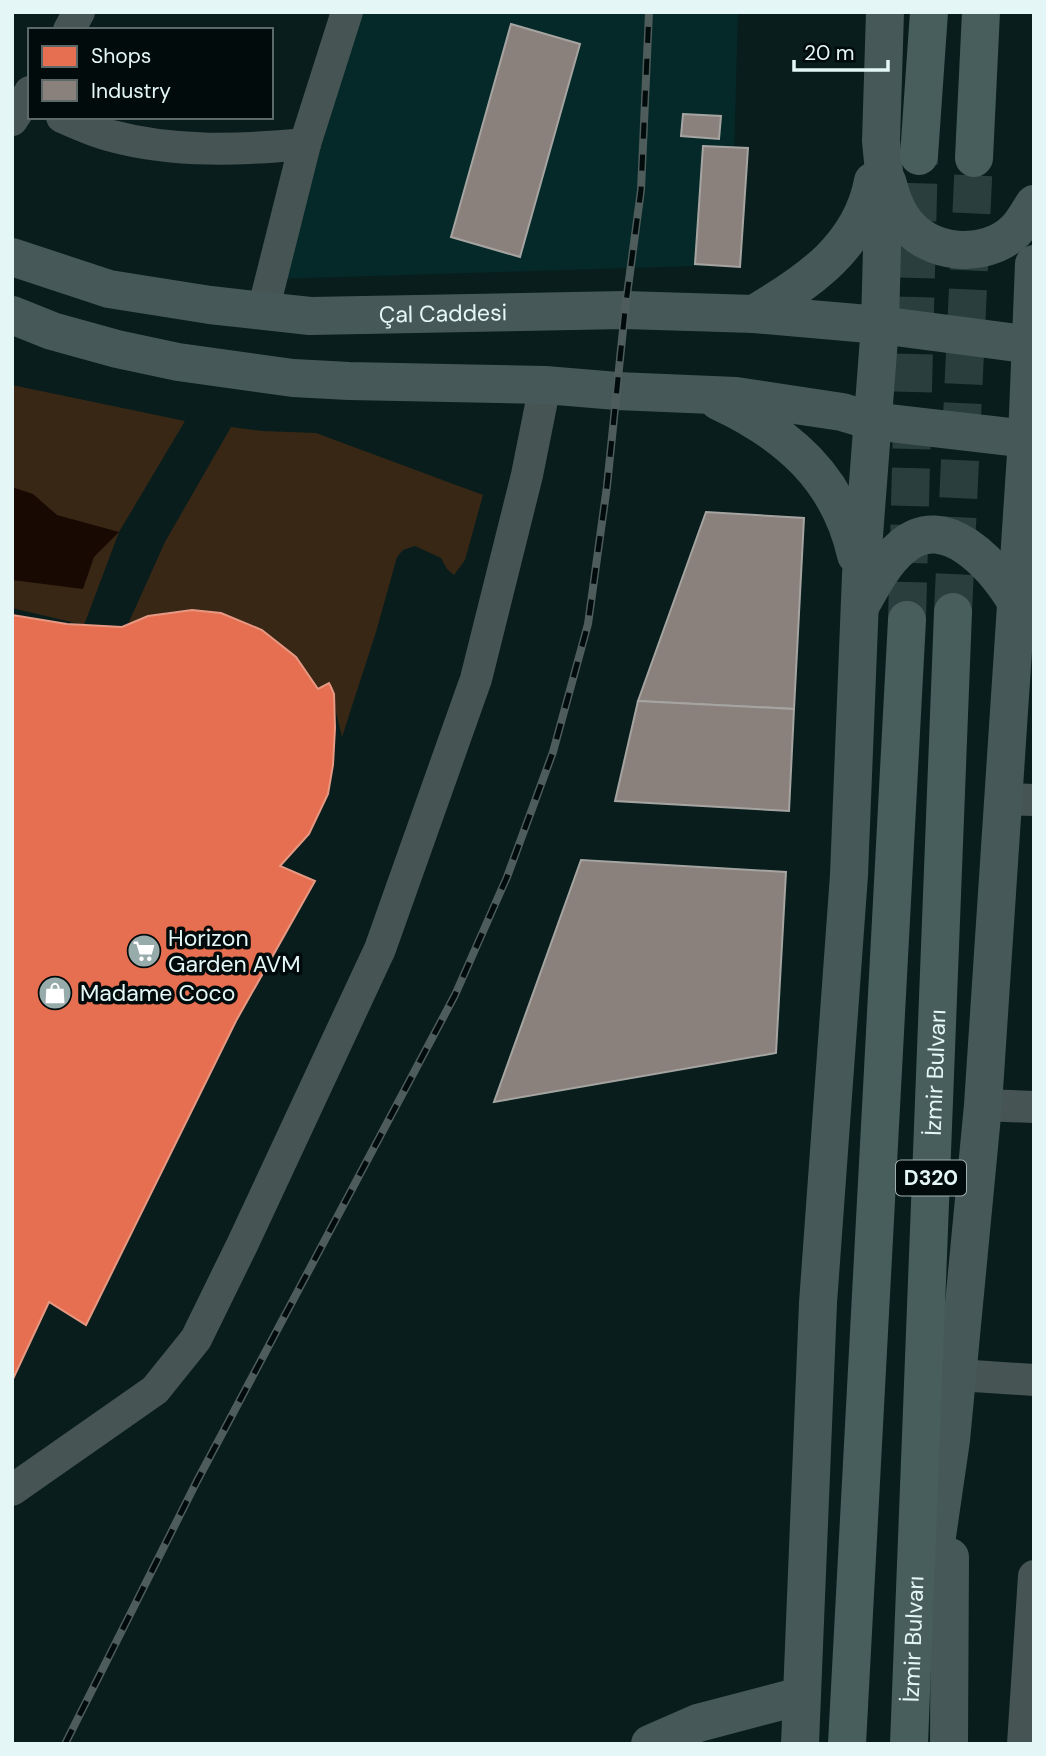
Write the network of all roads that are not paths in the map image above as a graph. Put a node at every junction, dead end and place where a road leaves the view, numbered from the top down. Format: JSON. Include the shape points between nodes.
{"nodes":[{"id":1,"x":79,"y":12,"type":"edge"},
{"id":2,"x":347,"y":12,"type":"edge"},
{"id":3,"x":885,"y":12,"type":"edge"},
{"id":4,"x":929,"y":12,"type":"edge"},
{"id":5,"x":981,"y":12,"type":"edge"},
{"id":6,"x":70,"y":28,"type":"edge"},
{"id":7,"x":67,"y":119,"type":"edge"},
{"id":8,"x":305,"y":144,"type":"junction"},
{"id":9,"x":919,"y":156,"type":"tunnel mouth"},
{"id":10,"x":883,"y":157,"type":"junction"},
{"id":11,"x":975,"y":158,"type":"tunnel mouth"},
{"id":12,"x":1034,"y":204,"type":"edge"},
{"id":13,"x":12,"y":257,"type":"edge"},
{"id":14,"x":1034,"y":264,"type":"edge"},
{"id":15,"x":263,"y":311,"type":"junction"},
{"id":16,"x":754,"y":314,"type":"junction"},
{"id":17,"x":12,"y":315,"type":"edge"},
{"id":18,"x":880,"y":325,"type":"junction"},
{"id":19,"x":1033,"y":346,"type":"edge"},
{"id":20,"x":545,"y":385,"type":"junction"},
{"id":21,"x":703,"y":394,"type":"junction"},
{"id":22,"x":872,"y":421,"type":"junction"},
{"id":23,"x":1030,"y":440,"type":"edge"},
{"id":24,"x":860,"y":592,"type":"junction"},
{"id":25,"x":1015,"y":600,"type":"junction"},
{"id":26,"x":953,"y":612,"type":"tunnel mouth"},
{"id":27,"x":907,"y":620,"type":"tunnel mouth"},
{"id":28,"x":1019,"y":799,"type":"edge"},
{"id":29,"x":983,"y":1105,"type":"junction"},
{"id":30,"x":1034,"y":1107,"type":"edge"},
{"id":31,"x":958,"y":1375,"type":"junction"},
{"id":32,"x":1034,"y":1380,"type":"edge"},
{"id":33,"x":951,"y":1440,"type":"junction"},
{"id":34,"x":12,"y":1490,"type":"edge"},
{"id":35,"x":1034,"y":1576,"type":"edge"},
{"id":36,"x":805,"y":1724,"type":"edge"},
{"id":37,"x":909,"y":1735,"type":"edge"},
{"id":38,"x":649,"y":1744,"type":"edge"},
{"id":39,"x":848,"y":1744,"type":"edge"},
{"id":40,"x":949,"y":1744,"type":"edge"},
{"id":41,"x":1023,"y":1744,"type":"edge"}],
"edges":[{"from":1,"to":6,"type":"street"},
{"from":2,"to":8,"type":"street"},
{"from":3,"to":10,"type":"main road"},
{"from":4,"to":9,"type":"main road"},
{"from":5,"to":11,"type":"main road"},
{"from":7,"to":8,"type":"street","via":[[111,136],[160,144],[257,148]]},
{"from":8,"to":15,"type":"street"},
{"from":10,"to":12,"type":"main road","via":[[895,205],[905,222],[931,245],[973,249],[996,243],[1014,232]]},
{"from":10,"to":16,"type":"main road","via":[[856,228],[840,249],[797,289]]},
{"from":10,"to":18,"type":"main road"},
{"from":13,"to":15,"type":"main road","name":"Çal Caddesi","via":[[108,289]]},
{"from":14,"to":19,"type":"main road"},
{"from":15,"to":16,"type":"main road","name":"Çal Caddesi","via":[[310,316],[625,310]]},
{"from":16,"to":18,"type":"main road","name":"Çal Caddesi"},
{"from":17,"to":20,"type":"main road","via":[[117,349],[293,378]]},
{"from":18,"to":19,"type":"main road","name":"Çal Caddesi"},
{"from":18,"to":22,"type":"main road"},
{"from":19,"to":23,"type":"main road"},
{"from":20,"to":21,"type":"main road"},
{"from":20,"to":34,"type":"street","via":[[477,679],[380,949],[237,1255],[196,1339],[155,1390]]},
{"from":21,"to":22,"type":"main road","via":[[804,405]]},
{"from":21,"to":24,"type":"main road","via":[[766,428],[814,468],[844,514]]},
{"from":22,"to":23,"type":"main road"},
{"from":22,"to":24,"type":"main road"},
{"from":23,"to":25,"type":"main road"},
{"from":24,"to":25,"type":"main road","via":[[910,541],[928,535],[950,538],[978,554]]},
{"from":24,"to":36,"type":"main road","via":[[849,875],[818,1303]]},
{"from":25,"to":28,"type":"main road"},
{"from":26,"to":37,"type":"main road","name":"İzmir Bulvarı","number":"D320"},
{"from":27,"to":39,"type":"main road","number":"D320"},
{"from":28,"to":29,"type":"main road"},
{"from":29,"to":30,"type":"street"},
{"from":29,"to":31,"type":"main road"},
{"from":31,"to":32,"type":"street"},
{"from":31,"to":33,"type":"main road"},
{"from":33,"to":37,"type":"main road"},
{"from":33,"to":40,"type":"main road"},
{"from":35,"to":41,"type":"street"},
{"from":36,"to":38,"type":"main road","via":[[698,1723]]}]}
